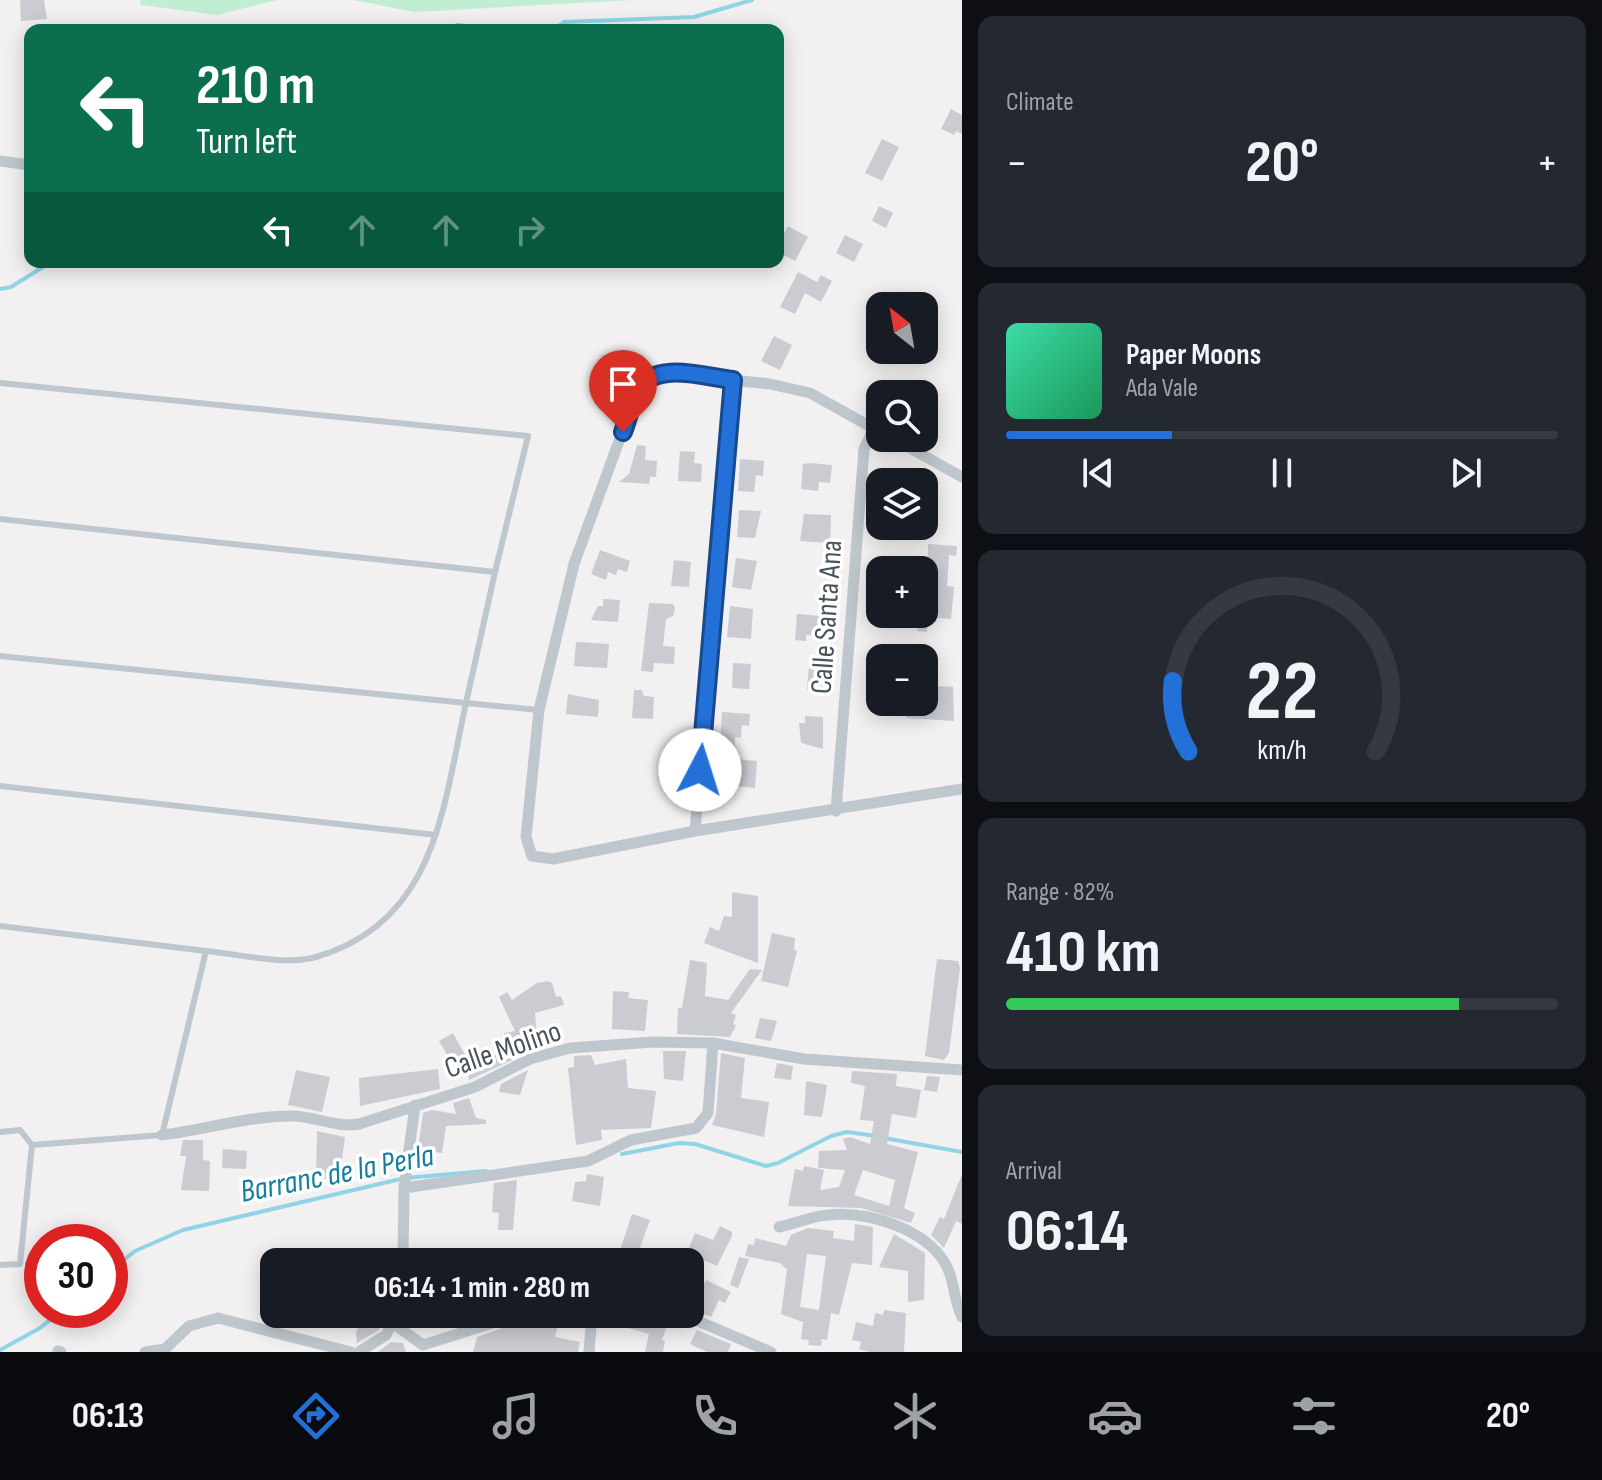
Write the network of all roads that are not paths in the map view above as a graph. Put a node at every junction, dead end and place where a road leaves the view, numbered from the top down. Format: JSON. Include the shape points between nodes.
{"nodes":[{"id":1,"x":0,"y":161,"type":"edge"},
{"id":2,"x":24,"y":164,"type":"edge"},
{"id":3,"x":733,"y":380,"type":"junction"},
{"id":4,"x":0,"y":383,"type":"edge"},
{"id":5,"x":866,"y":424,"type":"edge"},
{"id":6,"x":866,"y":446,"type":"edge"},
{"id":7,"x":917,"y":452,"type":"edge"},
{"id":8,"x":962,"y":477,"type":"edge"},
{"id":9,"x":0,"y":519,"type":"edge"},
{"id":10,"x":495,"y":572,"type":"junction"},
{"id":11,"x":0,"y":656,"type":"edge"},
{"id":12,"x":466,"y":703,"type":"junction"},
{"id":13,"x":539,"y":710,"type":"junction"},
{"id":14,"x":0,"y":786,"type":"edge"},
{"id":15,"x":962,"y":789,"type":"edge"},
{"id":16,"x":836,"y":811,"type":"junction"},
{"id":17,"x":695,"y":831,"type":"junction"},
{"id":18,"x":436,"y":835,"type":"junction"},
{"id":19,"x":0,"y":926,"type":"edge"},
{"id":20,"x":206,"y":951,"type":"junction"},
{"id":21,"x":713,"y":1043,"type":"junction"},
{"id":22,"x":962,"y":1070,"type":"edge"},
{"id":23,"x":415,"y":1105,"type":"junction"},
{"id":24,"x":0,"y":1132,"type":"edge"},
{"id":25,"x":162,"y":1135,"type":"junction"},
{"id":26,"x":32,"y":1145,"type":"junction"},
{"id":27,"x":404,"y":1188,"type":"junction"},
{"id":28,"x":779,"y":1227,"type":"dead end"},
{"id":29,"x":403,"y":1248,"type":"edge"},
{"id":30,"x":0,"y":1265,"type":"edge"},
{"id":31,"x":962,"y":1317,"type":"edge"},
{"id":32,"x":704,"y":1324,"type":"edge"},
{"id":33,"x":388,"y":1328,"type":"edge"},
{"id":34,"x":405,"y":1328,"type":"edge"},
{"id":35,"x":477,"y":1328,"type":"edge"},
{"id":36,"x":591,"y":1328,"type":"edge"},
{"id":37,"x":145,"y":1352,"type":"edge"},
{"id":38,"x":351,"y":1352,"type":"edge"},
{"id":39,"x":359,"y":1352,"type":"edge"},
{"id":40,"x":589,"y":1352,"type":"edge"},
{"id":41,"x":771,"y":1352,"type":"edge"}],
"edges":[{"from":1,"to":2,"type":"street"},
{"from":3,"to":5,"type":"street","via":[[810,393]]},
{"from":3,"to":13,"type":"street","via":[[667,373],[651,376],[638,389],[574,564]]},
{"from":3,"to":17,"type":"street"},
{"from":4,"to":10,"type":"lane","via":[[528,436]]},
{"from":6,"to":16,"type":"street","name":"Calle Santa Ana"},
{"from":7,"to":8,"type":"street"},
{"from":9,"to":10,"type":"lane"},
{"from":10,"to":12,"type":"lane"},
{"from":11,"to":12,"type":"lane"},
{"from":12,"to":13,"type":"lane"},
{"from":12,"to":18,"type":"lane"},
{"from":13,"to":17,"type":"street","via":[[526,837],[532,856],[553,859]]},
{"from":14,"to":18,"type":"lane"},
{"from":15,"to":16,"type":"street"},
{"from":16,"to":17,"type":"street"},
{"from":18,"to":20,"type":"lane","via":[[423,873],[403,901],[339,946],[315,957],[292,959]]},
{"from":19,"to":20,"type":"lane"},
{"from":20,"to":25,"type":"lane"},
{"from":21,"to":22,"type":"street","name":"Calle Molino","via":[[804,1059]]},
{"from":21,"to":23,"type":"street","name":"Calle Molino","via":[[570,1048]]},
{"from":21,"to":27,"type":"street","via":[[708,1113],[696,1128],[631,1140],[588,1161]]},
{"from":23,"to":25,"type":"street","name":"Calle Molino","via":[[348,1126],[305,1117],[259,1117]]},
{"from":23,"to":27,"type":"street"},
{"from":24,"to":26,"type":"lane","via":[[20,1130]]},
{"from":25,"to":26,"type":"lane"},
{"from":26,"to":30,"type":"lane","via":[[20,1264]]},
{"from":27,"to":29,"type":"street"},
{"from":28,"to":31,"type":"street","via":[[851,1214],[906,1231],[944,1262]]},
{"from":32,"to":41,"type":"street"},
{"from":33,"to":39,"type":"street","via":[[377,1343]]},
{"from":34,"to":35,"type":"street","via":[[423,1345]]},
{"from":36,"to":40,"type":"street"},
{"from":37,"to":38,"type":"street","via":[[165,1349],[189,1326],[218,1318]]}]}
